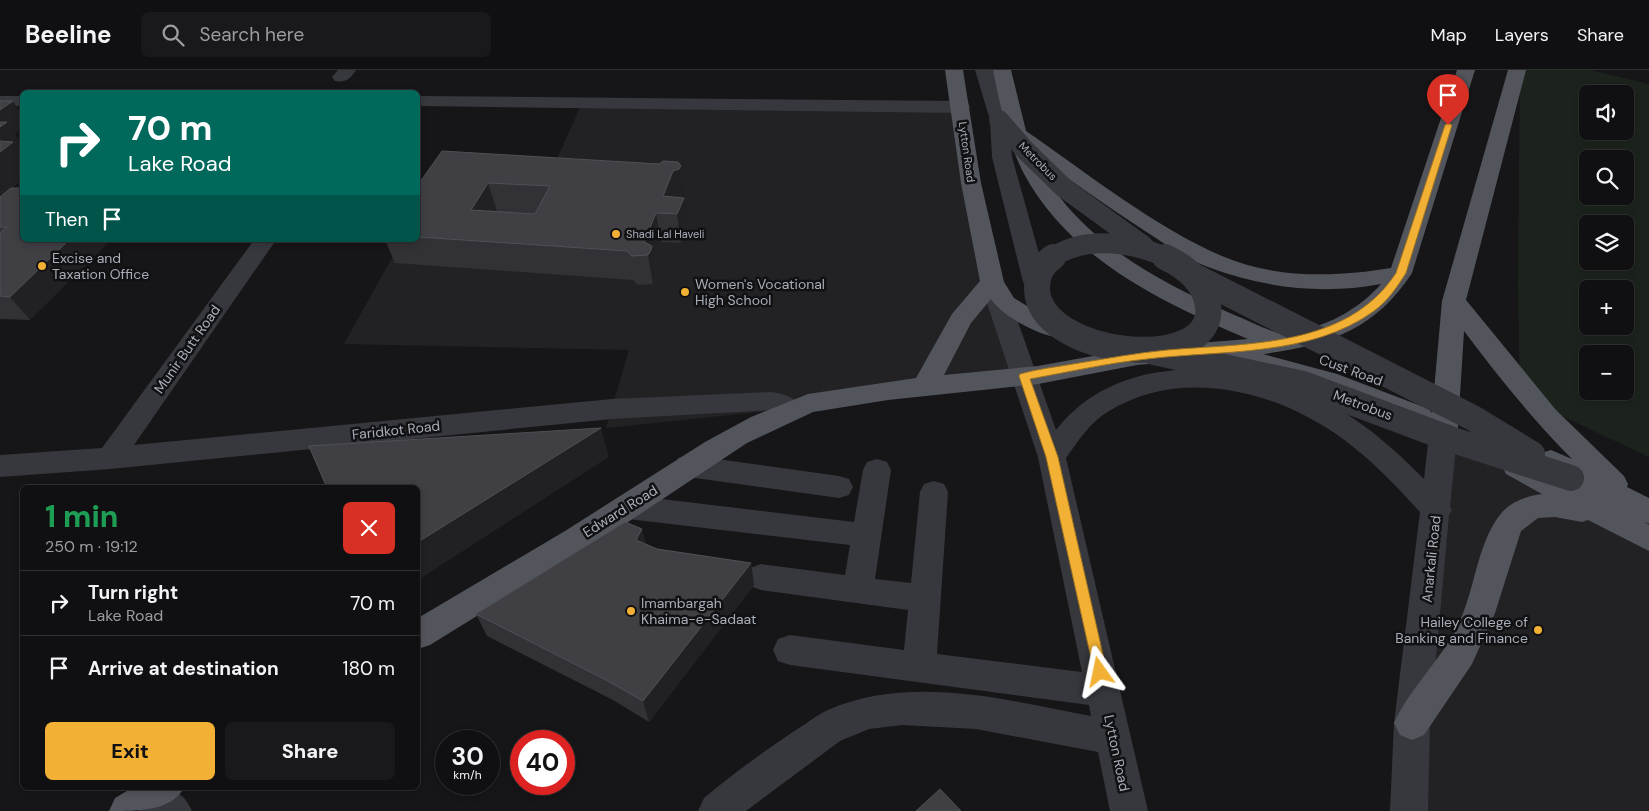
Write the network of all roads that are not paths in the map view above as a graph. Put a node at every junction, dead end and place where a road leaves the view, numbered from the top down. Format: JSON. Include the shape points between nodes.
{"nodes":[{"id":1,"x":954,"y":70,"type":"edge"},
{"id":2,"x":984,"y":70,"type":"edge"},
{"id":3,"x":1002,"y":70,"type":"edge"},
{"id":4,"x":1466,"y":70,"type":"edge"},
{"id":5,"x":1517,"y":70,"type":"edge"},
{"id":6,"x":0,"y":101,"type":"edge"},
{"id":7,"x":20,"y":101,"type":"edge"},
{"id":8,"x":420,"y":101,"type":"edge"},
{"id":9,"x":961,"y":107,"type":"junction"},
{"id":10,"x":1004,"y":113,"type":"junction"},
{"id":11,"x":1019,"y":135,"type":"junction"},
{"id":12,"x":981,"y":235,"type":"joint"},
{"id":13,"x":264,"y":242,"type":"edge"},
{"id":14,"x":1153,"y":252,"type":"junction"},
{"id":15,"x":1401,"y":273,"type":"junction"},
{"id":16,"x":1191,"y":274,"type":"junction"},
{"id":17,"x":992,"y":282,"type":"junction"},
{"id":18,"x":1035,"y":282,"type":"junction"},
{"id":19,"x":1454,"y":301,"type":"junction"},
{"id":20,"x":1280,"y":343,"type":"junction"},
{"id":21,"x":1196,"y":350,"type":"junction"},
{"id":22,"x":1149,"y":351,"type":"junction"},
{"id":23,"x":1024,"y":376,"type":"junction"},
{"id":24,"x":925,"y":386,"type":"junction"},
{"id":25,"x":790,"y":409,"type":"junction"},
{"id":26,"x":1445,"y":416,"type":"junction"},
{"id":27,"x":1052,"y":457,"type":"junction"},
{"id":28,"x":110,"y":458,"type":"junction"},
{"id":29,"x":0,"y":466,"type":"edge"},
{"id":30,"x":688,"y":466,"type":"junction"},
{"id":31,"x":877,"y":470,"type":"dead end"},
{"id":32,"x":1571,"y":478,"type":"junction"},
{"id":33,"x":839,"y":486,"type":"dead end"},
{"id":34,"x":934,"y":492,"type":"dead end"},
{"id":35,"x":628,"y":507,"type":"junction"},
{"id":36,"x":1437,"y":510,"type":"junction"},
{"id":37,"x":1645,"y":512,"type":"edge"},
{"id":38,"x":1606,"y":516,"type":"junction"},
{"id":39,"x":850,"y":533,"type":"dead end"},
{"id":40,"x":1649,"y":539,"type":"edge"},
{"id":41,"x":761,"y":577,"type":"dead end"},
{"id":42,"x":858,"y":590,"type":"junction"},
{"id":43,"x":925,"y":599,"type":"junction"},
{"id":44,"x":420,"y":634,"type":"edge"},
{"id":45,"x":790,"y":650,"type":"dead end"},
{"id":46,"x":919,"y":668,"type":"junction"},
{"id":47,"x":1104,"y":691,"type":"junction"},
{"id":48,"x":1412,"y":723,"type":"junction"},
{"id":49,"x":1114,"y":738,"type":"junction"},
{"id":50,"x":717,"y":811,"type":"edge"},
{"id":51,"x":1129,"y":811,"type":"edge"},
{"id":52,"x":1409,"y":811,"type":"edge"}],
"edges":[{"from":1,"to":9,"type":"main road","name":"Lytton Road"},
{"from":2,"to":10,"type":"street","name":"Metrobus"},
{"from":3,"to":10,"type":"main road"},
{"from":4,"to":15,"type":"main road"},
{"from":5,"to":19,"type":"main road"},
{"from":6,"to":7,"type":"street"},
{"from":8,"to":9,"type":"street"},
{"from":9,"to":12,"type":"main road","name":"Lytton Road"},
{"from":10,"to":11,"type":"main road","name":"Cust Road"},
{"from":10,"to":14,"type":"street","name":"Metrobus","bridge":true,"via":[[1025,150],[1064,188]]},
{"from":10,"to":18,"type":"street","name":"Metrobus","via":[[1002,157]]},
{"from":11,"to":15,"type":"main road","via":[[1116,203],[1182,245],[1216,262],[1270,277],[1322,282],[1357,281]]},
{"from":11,"to":20,"type":"main road","name":"Cust Road","via":[[1040,184],[1063,214],[1100,249],[1143,279],[1212,315]]},
{"from":12,"to":17,"type":"main road","name":"Cust Road"},
{"from":13,"to":28,"type":"street","name":"Munir Butt Road"},
{"from":14,"to":16,"type":"street","name":"Metrobus","bridge":true},
{"from":14,"to":18,"type":"street","name":"Metrobus","bridge":true,"via":[[1127,245],[1100,243],[1076,246],[1055,254],[1041,267]]},
{"from":15,"to":20,"type":"main road","via":[[1372,308],[1348,323],[1318,335]]},
{"from":16,"to":22,"type":"street","name":"Metrobus","bridge":true,"via":[[1204,290],[1209,306],[1206,322],[1194,336],[1174,346]]},
{"from":16,"to":32,"type":"street","name":"Metrobus","bridge":true,"via":[[1473,418]]},
{"from":17,"to":21,"type":"main road","name":"Cust Road","via":[[1006,303],[1045,325],[1110,339]]},
{"from":17,"to":23,"type":"street","name":"Lytton Road"},
{"from":17,"to":24,"type":"main road","via":[[962,320]]},
{"from":18,"to":22,"type":"street","name":"Metrobus","bridge":true,"via":[[1038,299],[1048,316],[1067,331],[1121,350]]},
{"from":19,"to":26,"type":"main road"},
{"from":19,"to":37,"type":"main road","via":[[1547,417]]},
{"from":20,"to":21,"type":"main road"},
{"from":20,"to":26,"type":"main road","name":"Cust Road"},
{"from":21,"to":23,"type":"main road","name":"Edward Road"},
{"from":21,"to":26,"type":"main road","name":"Cust Road","via":[[1268,363]]},
{"from":22,"to":32,"type":"street","name":"Metrobus","bridge":true,"via":[[1303,384],[1453,440]]},
{"from":23,"to":24,"type":"main road","name":"Edward Road"},
{"from":23,"to":27,"type":"street","name":"Lytton Road"},
{"from":24,"to":25,"type":"main road","name":"Edward Road","via":[[828,399]]},
{"from":25,"to":28,"type":"street","name":"Faridkot Road","via":[[771,401],[612,409]]},
{"from":25,"to":30,"type":"main road","name":"Edward Road"},
{"from":26,"to":36,"type":"street","name":"Anarkali Road"},
{"from":26,"to":37,"type":"main road","name":"Cust Road"},
{"from":26,"to":38,"type":"main road","name":"Cust Road"},
{"from":27,"to":36,"type":"street","via":[[1080,419],[1099,404],[1128,390],[1188,378],[1222,380],[1260,388],[1320,411],[1352,431],[1387,460]]},
{"from":27,"to":47,"type":"street","name":"Lytton Road"},
{"from":28,"to":29,"type":"street","name":"Faridkot Road"},
{"from":30,"to":33,"type":"street"},
{"from":30,"to":35,"type":"main road","name":"Edward Road"},
{"from":31,"to":42,"type":"street"},
{"from":32,"to":37,"type":"street","name":"Metrobus"},
{"from":34,"to":43,"type":"street"},
{"from":35,"to":39,"type":"street"},
{"from":35,"to":44,"type":"main road","name":"Edward Road"},
{"from":36,"to":48,"type":"street","name":"Anarkali Road"},
{"from":38,"to":40,"type":"main road","name":"Cust Road"},
{"from":38,"to":48,"type":"main road","via":[[1564,506],[1543,505],[1528,509],[1513,519],[1502,540],[1466,644]]},
{"from":41,"to":42,"type":"street"},
{"from":42,"to":43,"type":"street"},
{"from":43,"to":46,"type":"street"},
{"from":45,"to":46,"type":"street"},
{"from":46,"to":47,"type":"street"},
{"from":47,"to":49,"type":"street","name":"Lytton Road"},
{"from":48,"to":52,"type":"street","name":"Anarkali Road"},
{"from":49,"to":50,"type":"street","via":[[1005,718],[939,710],[898,708],[881,711],[840,722],[763,773]]},
{"from":49,"to":51,"type":"street","name":"Lytton Road"}]}
